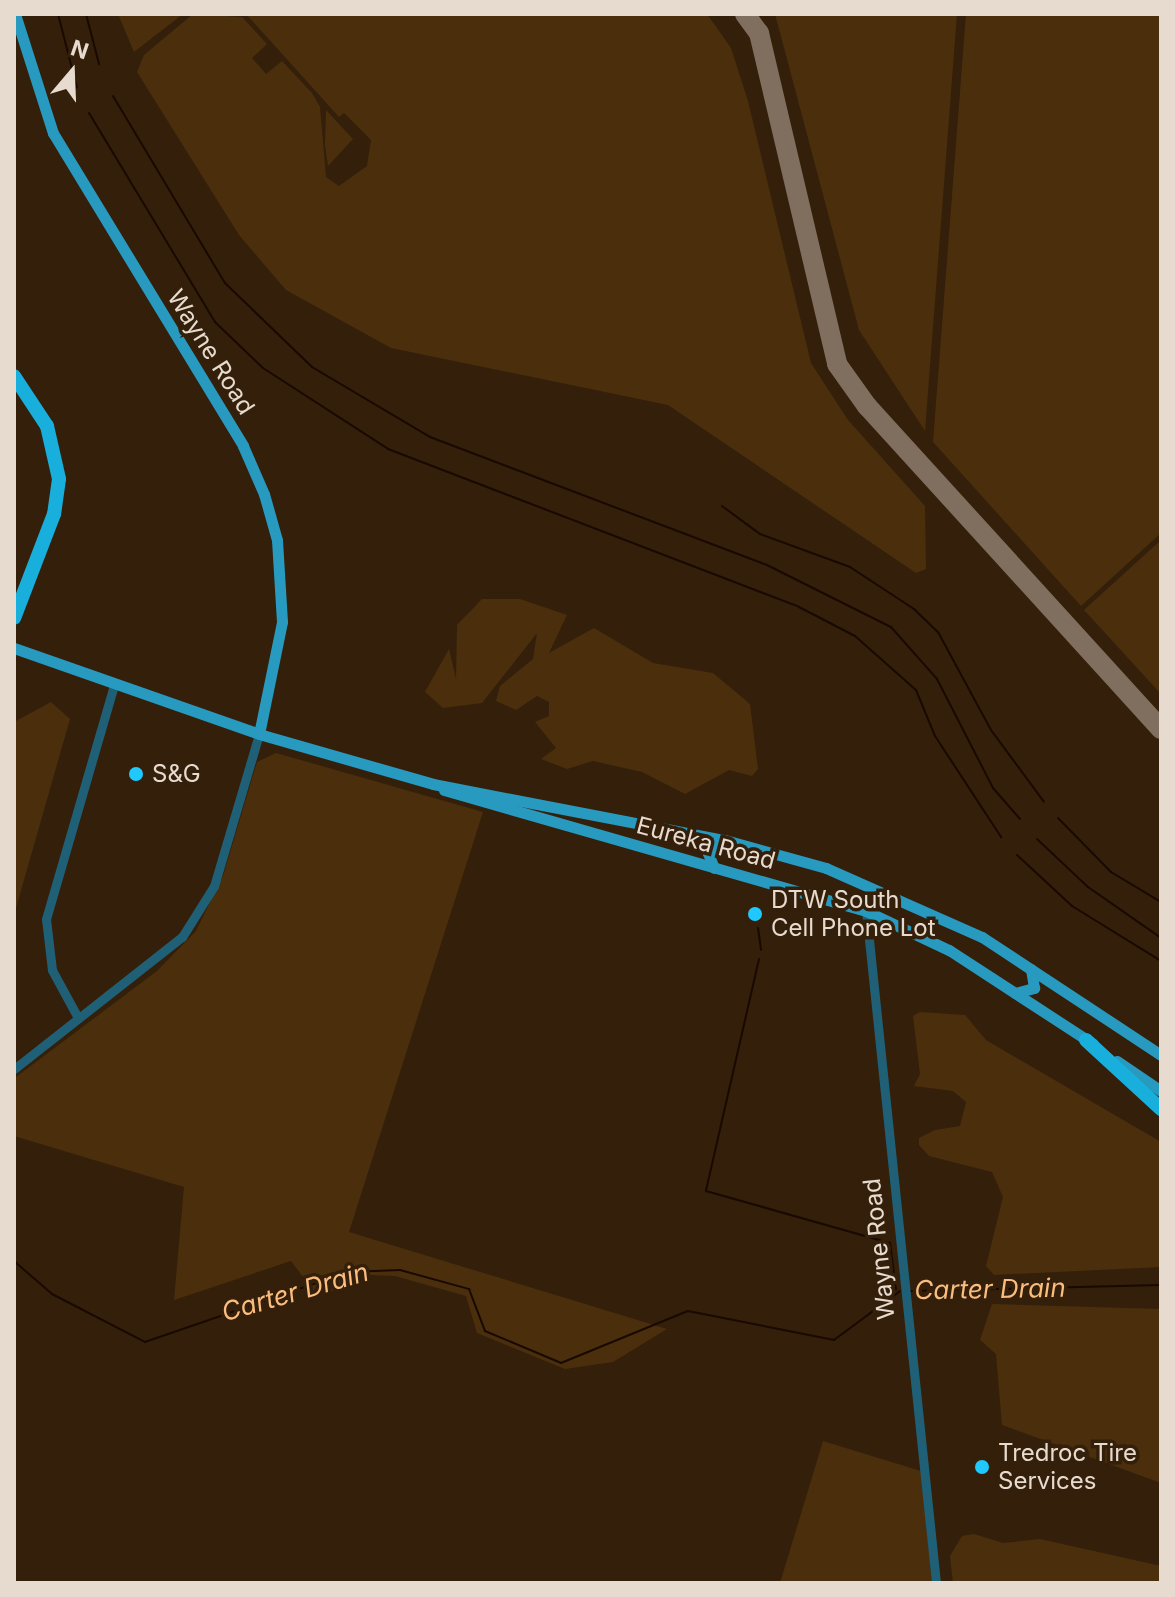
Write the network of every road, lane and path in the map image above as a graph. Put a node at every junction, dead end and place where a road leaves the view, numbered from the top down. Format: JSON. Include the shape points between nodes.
{"nodes":[{"id":1,"x":15,"y":14,"type":"edge"},
{"id":2,"x":14,"y":376,"type":"edge"},
{"id":3,"x":14,"y":618,"type":"edge"},
{"id":4,"x":14,"y":648,"type":"edge"},
{"id":5,"x":114,"y":685,"type":"junction"},
{"id":6,"x":259,"y":734,"type":"junction"},
{"id":7,"x":433,"y":784,"type":"junction"},
{"id":8,"x":725,"y":840,"type":"junction"},
{"id":9,"x":714,"y":868,"type":"junction"},
{"id":10,"x":866,"y":911,"type":"junction"},
{"id":11,"x":1030,"y":968,"type":"junction"},
{"id":12,"x":1014,"y":993,"type":"junction"},
{"id":13,"x":77,"y":1016,"type":"junction"},
{"id":14,"x":1086,"y":1040,"type":"junction"},
{"id":15,"x":1161,"y":1055,"type":"edge"},
{"id":16,"x":14,"y":1069,"type":"edge"},
{"id":17,"x":1161,"y":1091,"type":"edge"},
{"id":18,"x":1161,"y":1109,"type":"edge"},
{"id":19,"x":936,"y":1583,"type":"edge"}],
"edges":[{"from":1,"to":6,"type":"main road","name":"Wayne Road","via":[[49,126],[264,494],[277,540],[282,622]]},
{"from":2,"to":3,"type":"highway","via":[[47,426],[59,479],[54,514]]},
{"from":4,"to":5,"type":"main road","name":"Eureka Road"},
{"from":5,"to":6,"type":"main road","name":"Eureka Road"},
{"from":5,"to":13,"type":"street","via":[[46,919],[52,970]]},
{"from":6,"to":7,"type":"main road","name":"Eureka Road"},
{"from":6,"to":13,"type":"street","via":[[214,886],[198,912],[131,982]]},
{"from":7,"to":8,"type":"main road","name":"Eureka Road"},
{"from":7,"to":9,"type":"main road","name":"Eureka Road"},
{"from":8,"to":9,"type":"main road","via":[[708,853]]},
{"from":8,"to":11,"type":"main road","name":"Eureka Road","via":[[903,897]]},
{"from":9,"to":10,"type":"main road","name":"Eureka Road"},
{"from":10,"to":12,"type":"main road","name":"Eureka Road","via":[[949,950]]},
{"from":10,"to":19,"type":"street","name":"Wayne Road"},
{"from":11,"to":12,"type":"main road","via":[[1034,988]]},
{"from":11,"to":15,"type":"main road","name":"Eureka Road"},
{"from":12,"to":14,"type":"main road","name":"Eureka Road"},
{"from":13,"to":16,"type":"street"},
{"from":14,"to":17,"type":"main road","name":"Eureka Road"},
{"from":14,"to":18,"type":"highway"}]}
